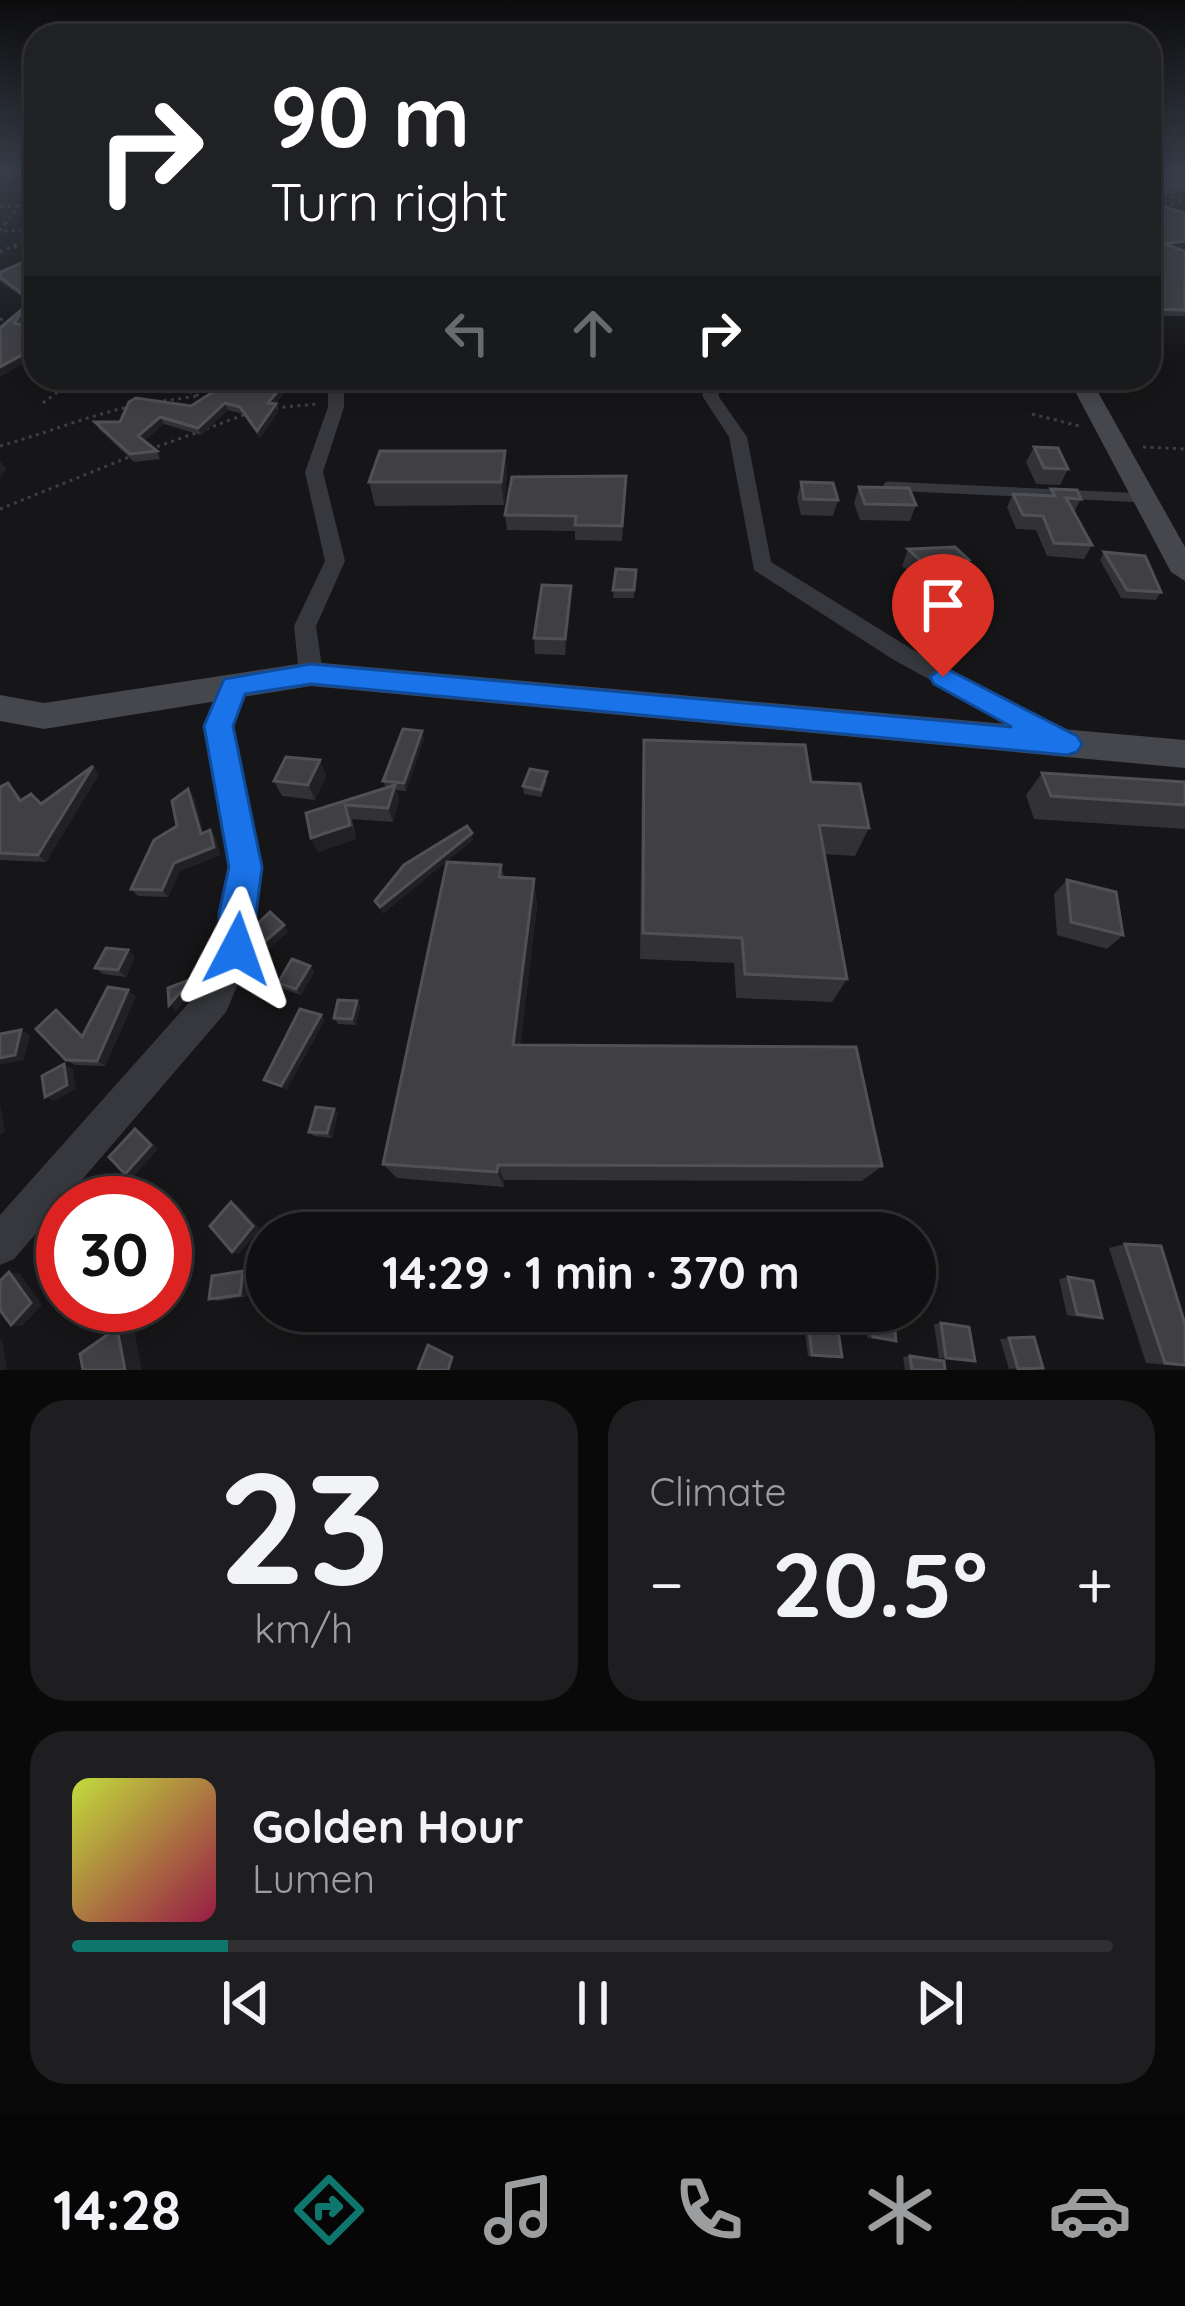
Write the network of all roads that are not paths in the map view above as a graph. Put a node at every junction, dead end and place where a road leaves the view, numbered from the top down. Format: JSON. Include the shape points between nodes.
{"nodes":[{"id":1,"x":335,"y":390,"type":"edge"},
{"id":2,"x":710,"y":390,"type":"edge"},
{"id":3,"x":1086,"y":390,"type":"edge"},
{"id":4,"x":888,"y":486,"type":"edge"},
{"id":5,"x":1145,"y":498,"type":"junction"},
{"id":6,"x":1185,"y":572,"type":"edge"},
{"id":7,"x":311,"y":674,"type":"junction"},
{"id":8,"x":234,"y":686,"type":"junction"},
{"id":9,"x":0,"y":708,"type":"edge"},
{"id":10,"x":1067,"y":744,"type":"junction"},
{"id":11,"x":1185,"y":754,"type":"edge"},
{"id":12,"x":0,"y":1245,"type":"edge"}],
"edges":[{"from":1,"to":7,"type":"street","via":[[314,472],[335,561],[304,626]]},
{"from":2,"to":10,"type":"street","via":[[738,437],[760,565]]},
{"from":3,"to":5,"type":"street"},
{"from":4,"to":5,"type":"lane"},
{"from":5,"to":6,"type":"street"},
{"from":7,"to":8,"type":"street"},
{"from":7,"to":10,"type":"street"},
{"from":8,"to":9,"type":"street","via":[[44,716]]},
{"from":8,"to":12,"type":"street","via":[[218,726],[246,867],[237,949],[214,1000]]},
{"from":10,"to":11,"type":"street"}]}
